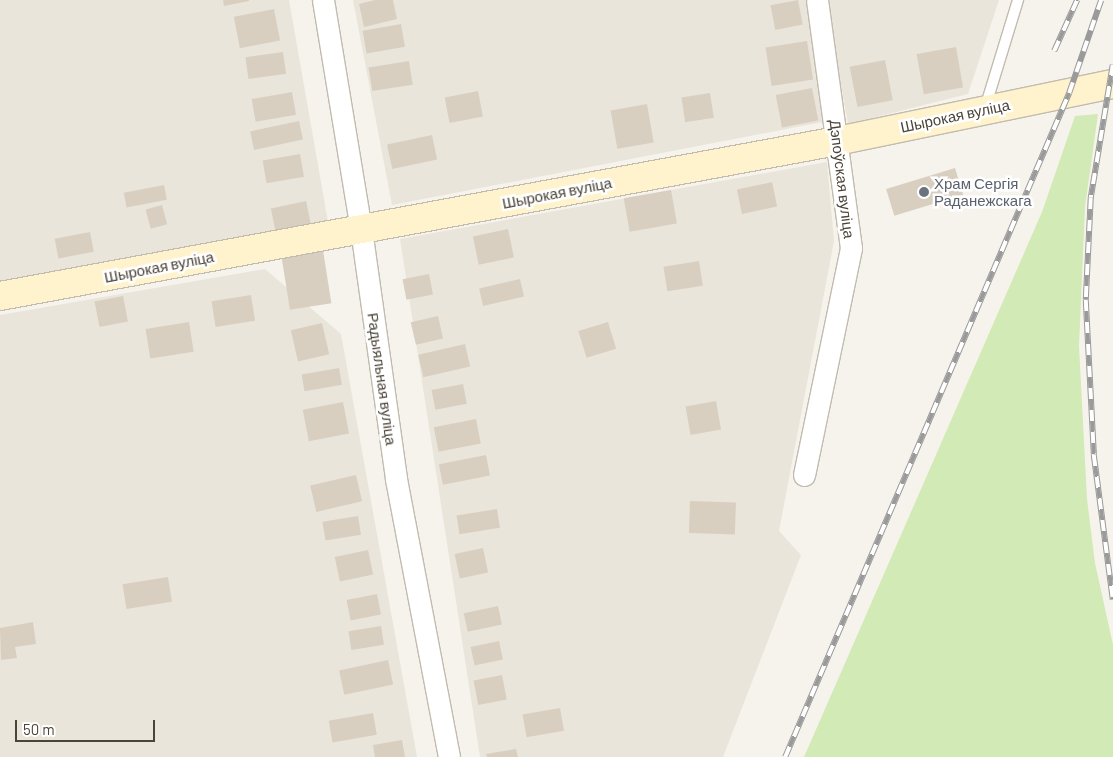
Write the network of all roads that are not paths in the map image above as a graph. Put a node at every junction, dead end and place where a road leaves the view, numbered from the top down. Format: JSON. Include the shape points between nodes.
{"nodes":[{"id":1,"x":323,"y":0,"type":"edge"},
{"id":2,"x":818,"y":0,"type":"edge"},
{"id":3,"x":1018,"y":0,"type":"edge"},
{"id":4,"x":1113,"y":84,"type":"edge"},
{"id":5,"x":984,"y":109,"type":"junction"},
{"id":6,"x":837,"y":141,"type":"junction"},
{"id":7,"x":362,"y":229,"type":"junction"},
{"id":8,"x":0,"y":296,"type":"edge"},
{"id":9,"x":804,"y":475,"type":"dead end"},
{"id":10,"x":450,"y":757,"type":"edge"}],
"edges":[{"from":1,"to":7,"type":"street","name":"Радыяльная вуліца"},
{"from":2,"to":6,"type":"street","name":"Дэпоўская вуліца"},
{"from":3,"to":5,"type":"lane"},
{"from":4,"to":5,"type":"street","name":"Шырокая вуліца"},
{"from":5,"to":6,"type":"street","name":"Шырокая вуліца"},
{"from":6,"to":7,"type":"street","name":"Шырокая вуліца"},
{"from":6,"to":9,"type":"street","name":"Дэпоўская вуліца","via":[[851,248]]},
{"from":7,"to":8,"type":"street","name":"Шырокая вуліца"},
{"from":7,"to":10,"type":"street","name":"Радыяльная вуліца","via":[[396,479]]}]}
